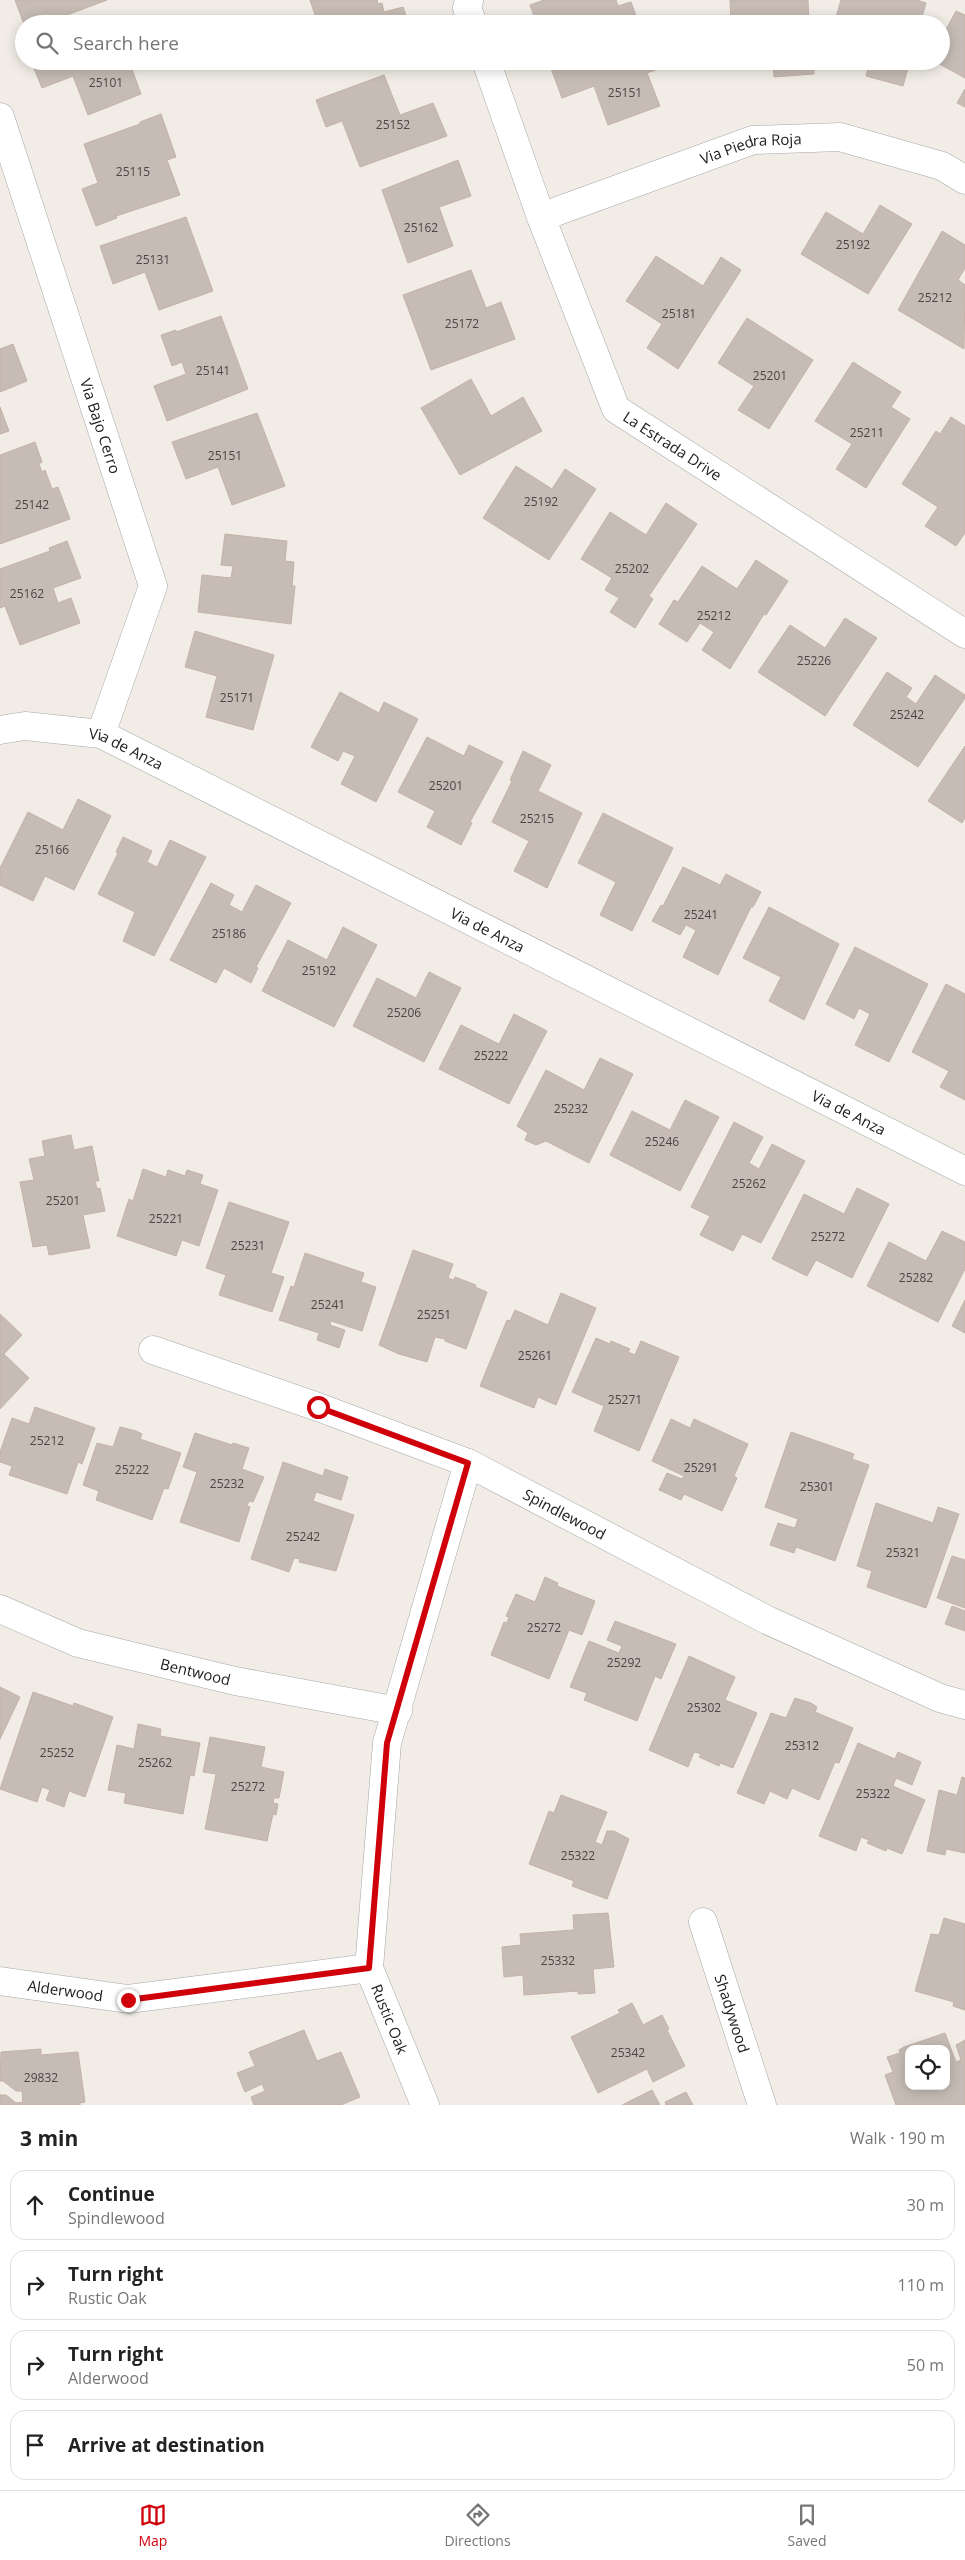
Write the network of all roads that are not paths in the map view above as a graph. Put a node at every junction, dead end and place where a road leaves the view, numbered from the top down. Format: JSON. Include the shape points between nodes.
{"nodes":[{"id":1,"x":469,"y":0,"type":"edge"},
{"id":2,"x":470,"y":15,"type":"edge"},
{"id":3,"x":489,"y":70,"type":"edge"},
{"id":4,"x":0,"y":117,"type":"edge"},
{"id":5,"x":965,"y":180,"type":"edge"},
{"id":6,"x":541,"y":217,"type":"junction"},
{"id":7,"x":965,"y":634,"type":"edge"},
{"id":8,"x":0,"y":730,"type":"edge"},
{"id":9,"x":101,"y":734,"type":"junction"},
{"id":10,"x":965,"y":1171,"type":"edge"},
{"id":11,"x":153,"y":1350,"type":"dead end"},
{"id":12,"x":468,"y":1463,"type":"junction"},
{"id":13,"x":0,"y":1609,"type":"edge"},
{"id":14,"x":965,"y":1705,"type":"edge"},
{"id":15,"x":398,"y":1712,"type":"junction"},
{"id":16,"x":703,"y":1922,"type":"dead end"},
{"id":17,"x":369,"y":1968,"type":"junction"},
{"id":18,"x":0,"y":1981,"type":"edge"},
{"id":19,"x":425,"y":2105,"type":"edge"},
{"id":20,"x":762,"y":2105,"type":"edge"}],
"edges":[{"from":1,"to":2,"type":"street"},
{"from":3,"to":6,"type":"street","name":"La Estrada Drive"},
{"from":4,"to":9,"type":"street","name":"Via Bajo Cerro","via":[[153,586]]},
{"from":5,"to":6,"type":"street","name":"Via Piedra Roja","via":[[942,166],[840,137],[753,140]]},
{"from":6,"to":7,"type":"street","name":"La Estrada Drive","via":[[616,409]]},
{"from":8,"to":9,"type":"street","name":"Via de Anza","via":[[25,726]]},
{"from":9,"to":10,"type":"street","name":"Via de Anza"},
{"from":11,"to":12,"type":"street","name":"Spindlewood"},
{"from":12,"to":14,"type":"street","name":"Spindlewood","via":[[767,1620],[940,1698]]},
{"from":12,"to":15,"type":"street","name":"Rustic Oak"},
{"from":13,"to":15,"type":"street","name":"Bentwood","via":[[78,1643],[236,1681]]},
{"from":15,"to":17,"type":"street","name":"Rustic Oak","via":[[387,1743]]},
{"from":16,"to":20,"type":"street","name":"Shadywood"},
{"from":17,"to":18,"type":"street","name":"Alderwood","via":[[128,2000]]},
{"from":17,"to":19,"type":"street","name":"Rustic Oak"}]}
